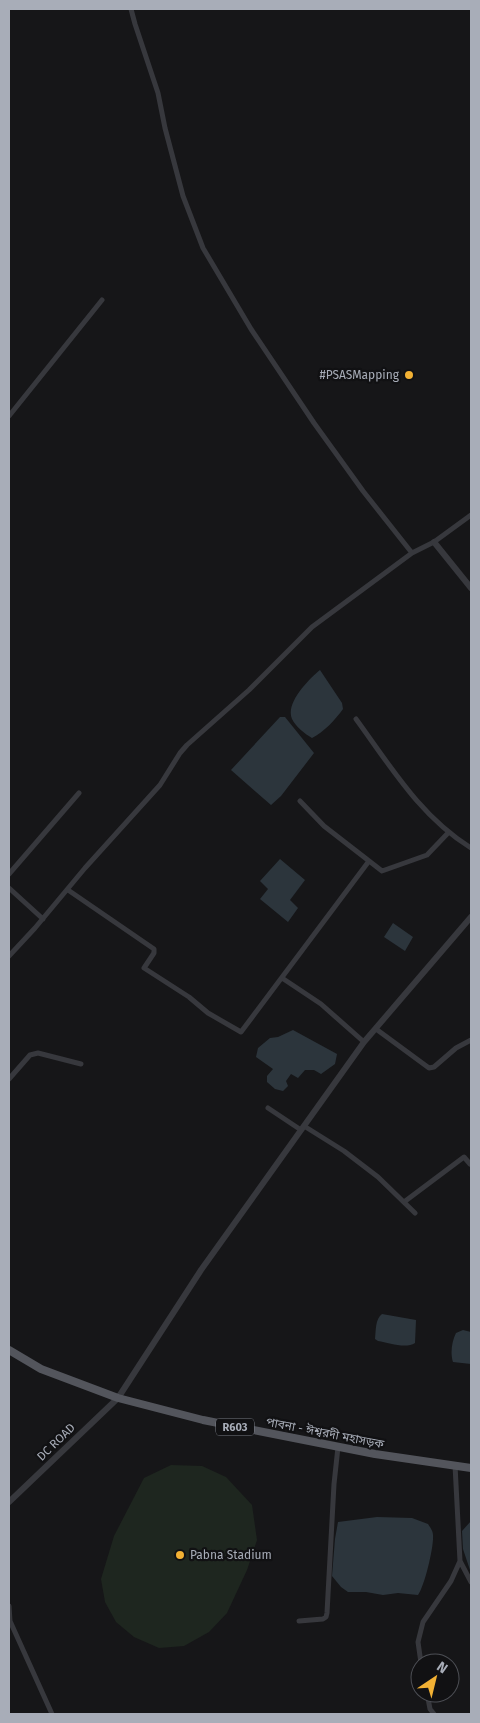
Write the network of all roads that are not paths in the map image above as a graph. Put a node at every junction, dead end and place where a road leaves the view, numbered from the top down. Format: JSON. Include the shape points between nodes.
{"nodes":[{"id":1,"x":131,"y":9,"type":"edge"},
{"id":2,"x":102,"y":300,"type":"dead end"},
{"id":3,"x":9,"y":416,"type":"edge"},
{"id":4,"x":471,"y":515,"type":"edge"},
{"id":5,"x":434,"y":542,"type":"junction"},
{"id":6,"x":412,"y":553,"type":"junction"},
{"id":7,"x":471,"y":588,"type":"edge"},
{"id":8,"x":356,"y":719,"type":"dead end"},
{"id":9,"x":79,"y":793,"type":"dead end"},
{"id":10,"x":300,"y":801,"type":"dead end"},
{"id":11,"x":448,"y":833,"type":"junction"},
{"id":12,"x":471,"y":848,"type":"edge"},
{"id":13,"x":369,"y":861,"type":"junction"},
{"id":14,"x":9,"y":874,"type":"edge"},
{"id":15,"x":9,"y":888,"type":"edge"},
{"id":16,"x":68,"y":890,"type":"junction"},
{"id":17,"x":471,"y":917,"type":"edge"},
{"id":18,"x":44,"y":919,"type":"junction"},
{"id":19,"x":9,"y":956,"type":"edge"},
{"id":20,"x":282,"y":978,"type":"junction"},
{"id":21,"x":376,"y":1029,"type":"junction"},
{"id":22,"x":471,"y":1040,"type":"edge"},
{"id":23,"x":364,"y":1042,"type":"junction"},
{"id":24,"x":81,"y":1064,"type":"dead end"},
{"id":25,"x":9,"y":1079,"type":"edge"},
{"id":26,"x":268,"y":1108,"type":"dead end"},
{"id":27,"x":303,"y":1128,"type":"junction"},
{"id":28,"x":470,"y":1164,"type":"edge"},
{"id":29,"x":404,"y":1202,"type":"junction"},
{"id":30,"x":415,"y":1213,"type":"dead end"},
{"id":31,"x":9,"y":1350,"type":"edge"},
{"id":32,"x":118,"y":1398,"type":"junction"},
{"id":33,"x":338,"y":1447,"type":"junction"},
{"id":34,"x":454,"y":1465,"type":"junction"},
{"id":35,"x":471,"y":1468,"type":"edge"},
{"id":36,"x":9,"y":1502,"type":"edge"},
{"id":37,"x":460,"y":1561,"type":"junction"},
{"id":38,"x":471,"y":1582,"type":"edge"},
{"id":39,"x":9,"y":1606,"type":"edge"},
{"id":40,"x":299,"y":1622,"type":"dead end"},
{"id":41,"x":420,"y":1653,"type":"edge"},
{"id":42,"x":428,"y":1703,"type":"edge"},
{"id":43,"x":52,"y":1714,"type":"edge"},
{"id":44,"x":434,"y":1714,"type":"edge"}],
"edges":[{"from":1,"to":6,"type":"street","via":[[158,93],[183,196],[203,248],[251,329],[314,423]]},
{"from":2,"to":3,"type":"street"},
{"from":4,"to":5,"type":"street"},
{"from":5,"to":6,"type":"street"},
{"from":5,"to":7,"type":"street"},
{"from":6,"to":16,"type":"street","via":[[312,627],[249,690],[186,745],[160,785]]},
{"from":8,"to":11,"type":"street","via":[[407,790]]},
{"from":9,"to":14,"type":"street"},
{"from":10,"to":13,"type":"street","via":[[324,826]]},
{"from":11,"to":12,"type":"street"},
{"from":11,"to":13,"type":"street","via":[[427,855],[387,870],[382,871]]},
{"from":13,"to":20,"type":"street"},
{"from":15,"to":18,"type":"street"},
{"from":16,"to":18,"type":"street"},
{"from":16,"to":20,"type":"street","via":[[154,948],[144,968],[239,1031]]},
{"from":17,"to":21,"type":"street","name":"DC ROAD"},
{"from":18,"to":19,"type":"street"},
{"from":20,"to":23,"type":"street","via":[[321,1004]]},
{"from":21,"to":22,"type":"street","via":[[429,1068]]},
{"from":21,"to":23,"type":"street","name":"DC ROAD"},
{"from":23,"to":27,"type":"street","name":"DC ROAD"},
{"from":24,"to":25,"type":"street","via":[[38,1053],[30,1055]]},
{"from":26,"to":27,"type":"street"},
{"from":27,"to":29,"type":"street","via":[[353,1158]]},
{"from":27,"to":32,"type":"street","name":"DC ROAD","via":[[201,1270]]},
{"from":28,"to":29,"type":"street","via":[[464,1157]]},
{"from":29,"to":30,"type":"street"},
{"from":31,"to":32,"type":"main road","name":"পাবনা - ঈশ্বরদী মহাসড়ক","number":"R603","via":[[40,1369]]},
{"from":32,"to":33,"type":"main road","name":"পাবনা - ঈশ্বরদী মহাসড়ক","number":"R603","via":[[203,1420]]},
{"from":32,"to":36,"type":"street","name":"DC ROAD"},
{"from":33,"to":34,"type":"main road","name":"পাবনা - ঈশ্বরদী মহাসড়ক","number":"R603"},
{"from":33,"to":40,"type":"street","via":[[327,1613],[323,1619]]},
{"from":34,"to":35,"type":"main road","name":"পাবনা - ঈশ্বরদী মহাসড়ক","number":"R603"},
{"from":34,"to":37,"type":"street"},
{"from":37,"to":38,"type":"street"},
{"from":37,"to":41,"type":"street","via":[[451,1581],[423,1622],[418,1642]]},
{"from":39,"to":43,"type":"street","via":[[10,1621]]},
{"from":42,"to":44,"type":"street"}]}
